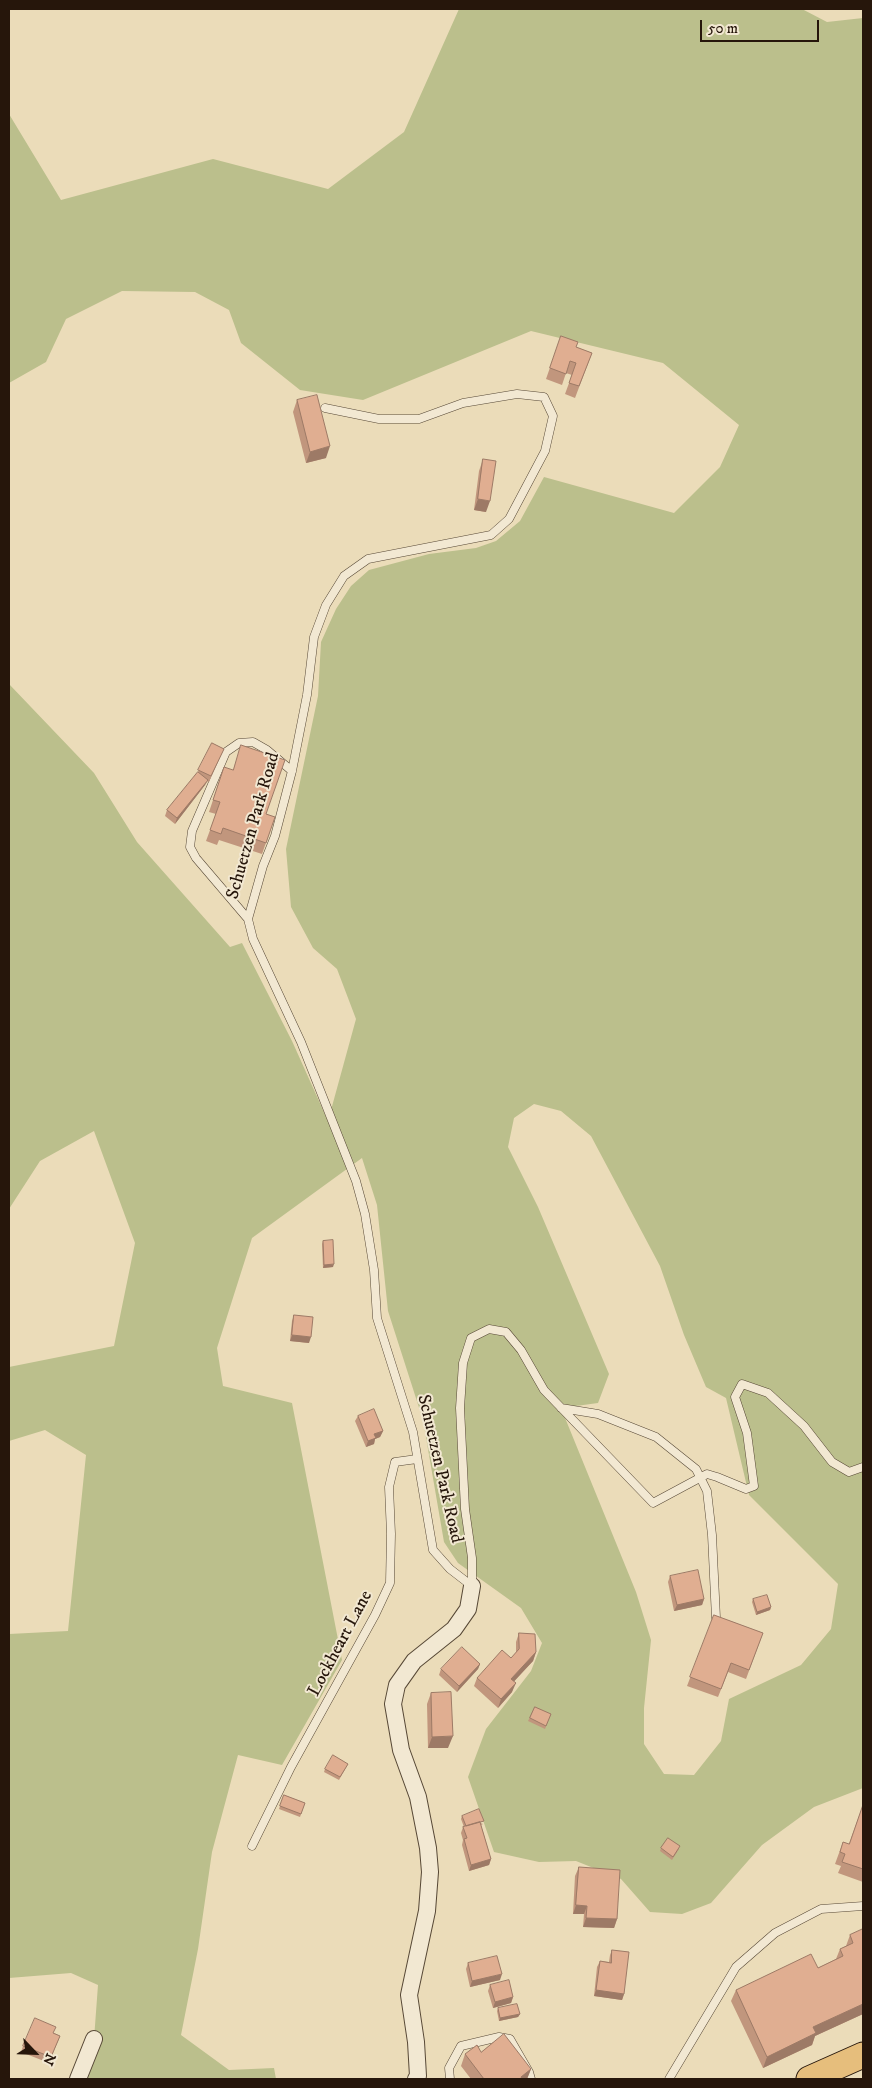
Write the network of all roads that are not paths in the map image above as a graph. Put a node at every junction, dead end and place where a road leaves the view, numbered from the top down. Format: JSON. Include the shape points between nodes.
{"nodes":[{"id":1,"x":324,"y":408,"type":"dead end"},
{"id":2,"x":292,"y":771,"type":"junction"},
{"id":3,"x":248,"y":919,"type":"junction"},
{"id":4,"x":561,"y":1408,"type":"junction"},
{"id":5,"x":417,"y":1459,"type":"junction"},
{"id":6,"x":863,"y":1467,"type":"edge"},
{"id":7,"x":700,"y":1476,"type":"junction"},
{"id":8,"x":472,"y":1586,"type":"junction"},
{"id":9,"x":716,"y":1618,"type":"edge"},
{"id":10,"x":252,"y":1846,"type":"dead end"},
{"id":11,"x":863,"y":1906,"type":"edge"},
{"id":12,"x":94,"y":2038,"type":"dead end"},
{"id":13,"x":863,"y":2055,"type":"edge"},
{"id":14,"x":78,"y":2079,"type":"edge"},
{"id":15,"x":416,"y":2079,"type":"edge"},
{"id":16,"x":450,"y":2079,"type":"edge"},
{"id":17,"x":531,"y":2079,"type":"edge"},
{"id":18,"x":669,"y":2079,"type":"edge"},
{"id":19,"x":810,"y":2079,"type":"edge"}],
"edges":[{"from":1,"to":2,"type":"lane","name":"Schuetzen Park Road","via":[[379,419],[418,419],[463,403],[517,394],[544,397],[553,416],[545,451],[534,473],[509,519],[491,535],[368,559],[344,576],[326,605],[314,636],[307,695]]},
{"from":2,"to":3,"type":"lane","name":"Schuetzen Park Road"},
{"from":2,"to":3,"type":"lane","via":[[253,742],[239,743],[226,752],[192,831],[190,847],[196,858]]},
{"from":3,"to":5,"type":"lane","name":"Schuetzen Park Road","via":[[253,939],[301,1042],[356,1181],[366,1214],[377,1318],[413,1432]]},
{"from":4,"to":7,"type":"lane","via":[[598,1414],[656,1437],[696,1469]]},
{"from":4,"to":7,"type":"lane","name":"Schuetzen Park Road","via":[[653,1503]]},
{"from":4,"to":8,"type":"lane","name":"Schuetzen Park Road","via":[[544,1390],[521,1350],[506,1332],[489,1329],[471,1338],[463,1364],[460,1423]]},
{"from":5,"to":8,"type":"lane","name":"Schuetzen Park Road","via":[[434,1550],[450,1569]]},
{"from":5,"to":10,"type":"lane","name":"Lockheart Lane","via":[[395,1462],[389,1487],[392,1534],[390,1583]]},
{"from":6,"to":7,"type":"lane","via":[[849,1472],[832,1462],[804,1426],[768,1393],[742,1384],[735,1397],[747,1432],[754,1486],[746,1489],[717,1476]]},
{"from":7,"to":9,"type":"lane","via":[[707,1491]]},
{"from":8,"to":15,"type":"street","name":"Schuetzen Park Road","via":[[468,1609],[454,1629],[414,1661],[397,1685],[393,1704],[400,1750],[420,1806],[430,1872],[427,1911],[409,1995],[416,2042]]},
{"from":11,"to":18,"type":"lane","via":[[821,1909],[775,1933],[736,1967]]},
{"from":12,"to":14,"type":"street"},
{"from":13,"to":19,"type":"main road"},
{"from":16,"to":17,"type":"lane","via":[[449,2068],[461,2046],[499,2037],[510,2039]]}]}
